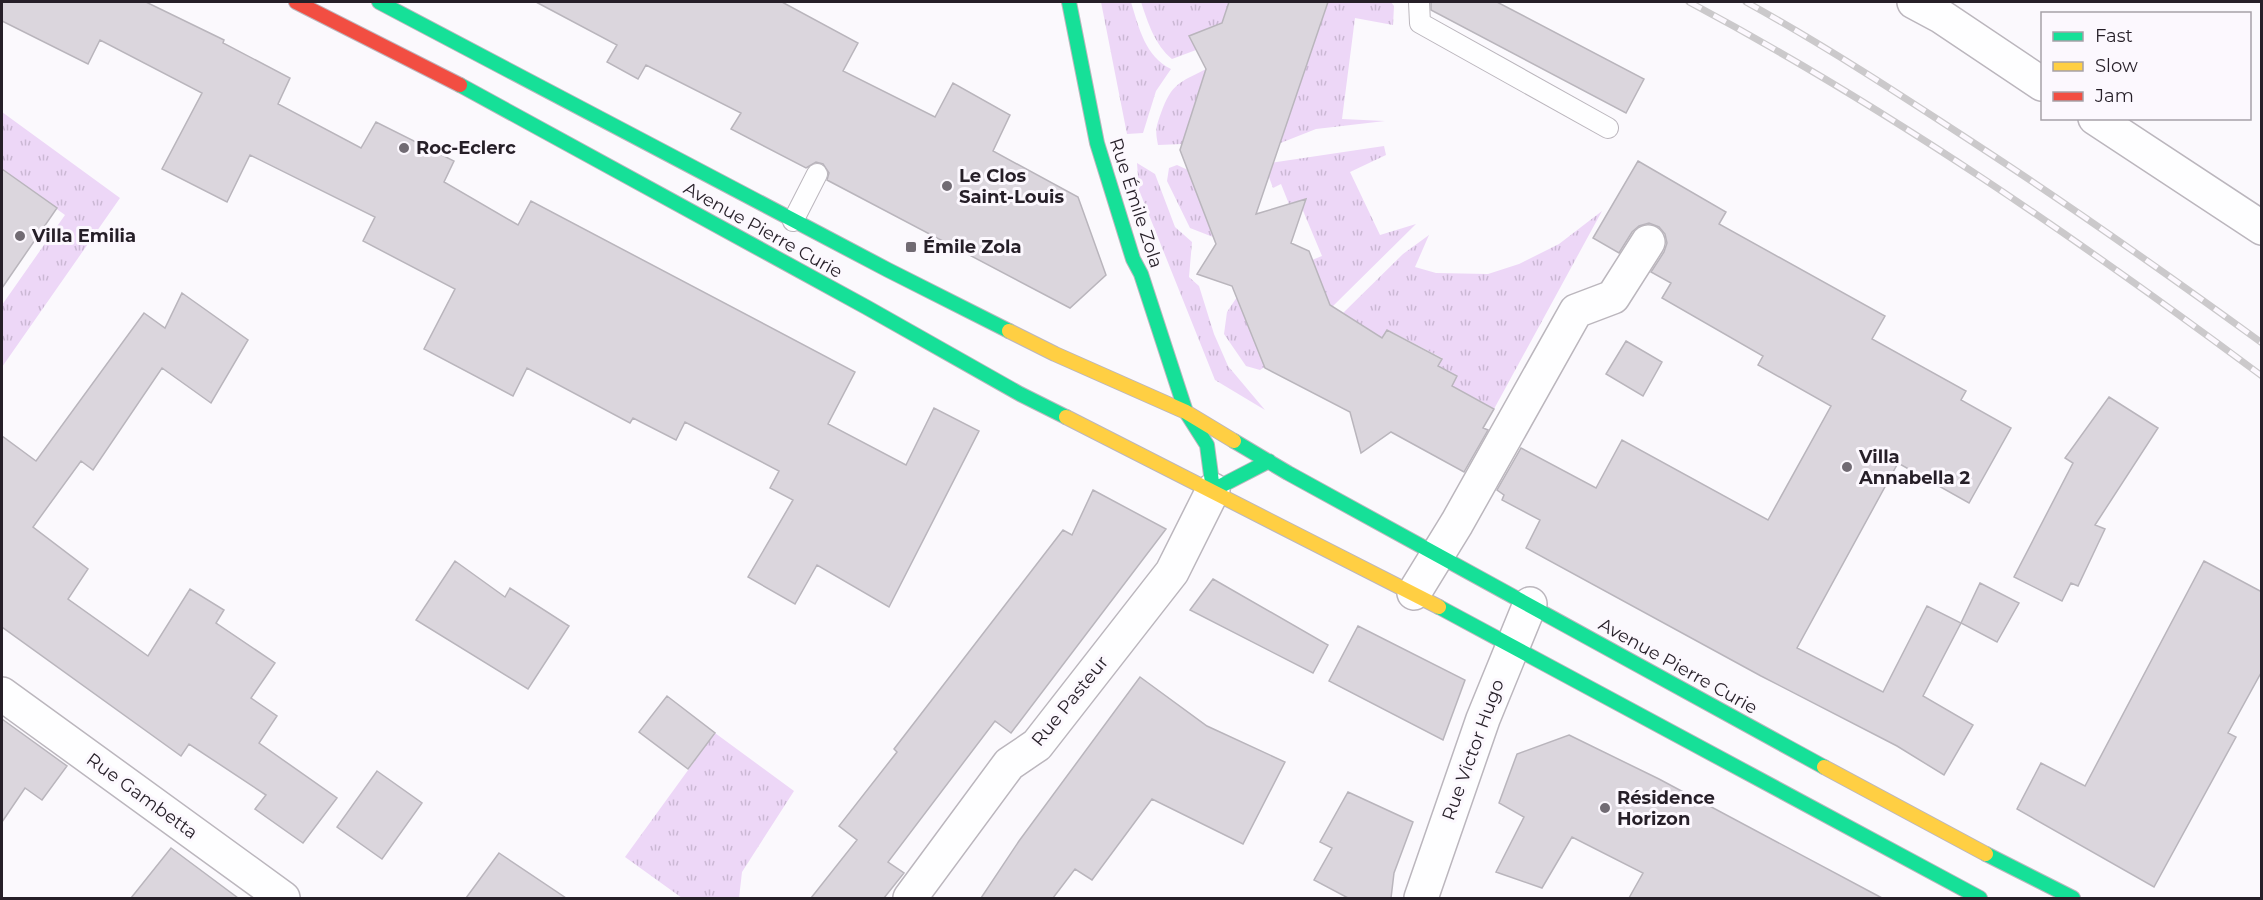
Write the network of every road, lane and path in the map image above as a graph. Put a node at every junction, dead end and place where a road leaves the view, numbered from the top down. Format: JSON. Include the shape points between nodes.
{"nodes":[{"id":1,"x":296,"y":2,"type":"edge"},
{"id":2,"x":379,"y":2,"type":"edge"},
{"id":3,"x":1069,"y":2,"type":"edge"},
{"id":4,"x":1419,"y":2,"type":"edge"},
{"id":5,"x":1914,"y":2,"type":"edge"},
{"id":6,"x":2041,"y":83,"type":"edge"},
{"id":7,"x":2098,"y":120,"type":"edge"},
{"id":8,"x":1608,"y":128,"type":"dead end"},
{"id":9,"x":817,"y":174,"type":"dead end"},
{"id":10,"x":793,"y":221,"type":"junction"},
{"id":11,"x":2262,"y":228,"type":"edge"},
{"id":12,"x":1648,"y":242,"type":"dead end"},
{"id":13,"x":1186,"y":412,"type":"junction"},
{"id":14,"x":1269,"y":461,"type":"junction"},
{"id":15,"x":1213,"y":490,"type":"junction"},
{"id":16,"x":1437,"y":554,"type":"junction"},
{"id":17,"x":1414,"y":593,"type":"junction"},
{"id":18,"x":1530,"y":604,"type":"junction"},
{"id":19,"x":1513,"y":645,"type":"junction"},
{"id":20,"x":2,"y":694,"type":"edge"},
{"id":21,"x":283,"y":898,"type":"edge"},
{"id":22,"x":910,"y":898,"type":"edge"},
{"id":23,"x":1421,"y":898,"type":"edge"},
{"id":24,"x":1980,"y":898,"type":"edge"},
{"id":25,"x":2073,"y":898,"type":"edge"}],
"edges":[{"from":1,"to":15,"type":"main road","name":"Avenue Pierre Curie","via":[[465,88],[1020,394]]},
{"from":2,"to":10,"type":"main road","name":"Avenue Pierre Curie"},
{"from":3,"to":13,"type":"main road","name":"Rue Émile Zola","via":[[1097,143]]},
{"from":4,"to":8,"type":"lane","via":[[1420,23]]},
{"from":5,"to":6,"type":"street"},
{"from":7,"to":11,"type":"street"},
{"from":9,"to":10,"type":"lane"},
{"from":10,"to":13,"type":"main road","name":"Avenue Pierre Curie","via":[[1055,354]]},
{"from":12,"to":16,"type":"street","via":[[1613,297],[1576,311]]},
{"from":13,"to":14,"type":"main road","name":"Avenue Pierre Curie"},
{"from":13,"to":15,"type":"main road","via":[[1207,445]]},
{"from":14,"to":15,"type":"main road"},
{"from":14,"to":16,"type":"main road","name":"Avenue Pierre Curie"},
{"from":15,"to":17,"type":"main road","name":"Avenue Pierre Curie"},
{"from":15,"to":22,"type":"street","name":"Rue Pasteur","via":[[1172,572],[1037,746],[1009,764]]},
{"from":16,"to":17,"type":"street"},
{"from":16,"to":18,"type":"main road","name":"Avenue Pierre Curie"},
{"from":17,"to":19,"type":"main road","name":"Avenue Pierre Curie"},
{"from":18,"to":19,"type":"street","name":"Rue Victor Hugo"},
{"from":18,"to":25,"type":"main road","name":"Avenue Pierre Curie","via":[[1966,844]]},
{"from":19,"to":23,"type":"street","name":"Rue Victor Hugo"},
{"from":19,"to":24,"type":"main road","name":"Avenue Pierre Curie"},
{"from":20,"to":21,"type":"street","name":"Rue Gambetta"}]}
